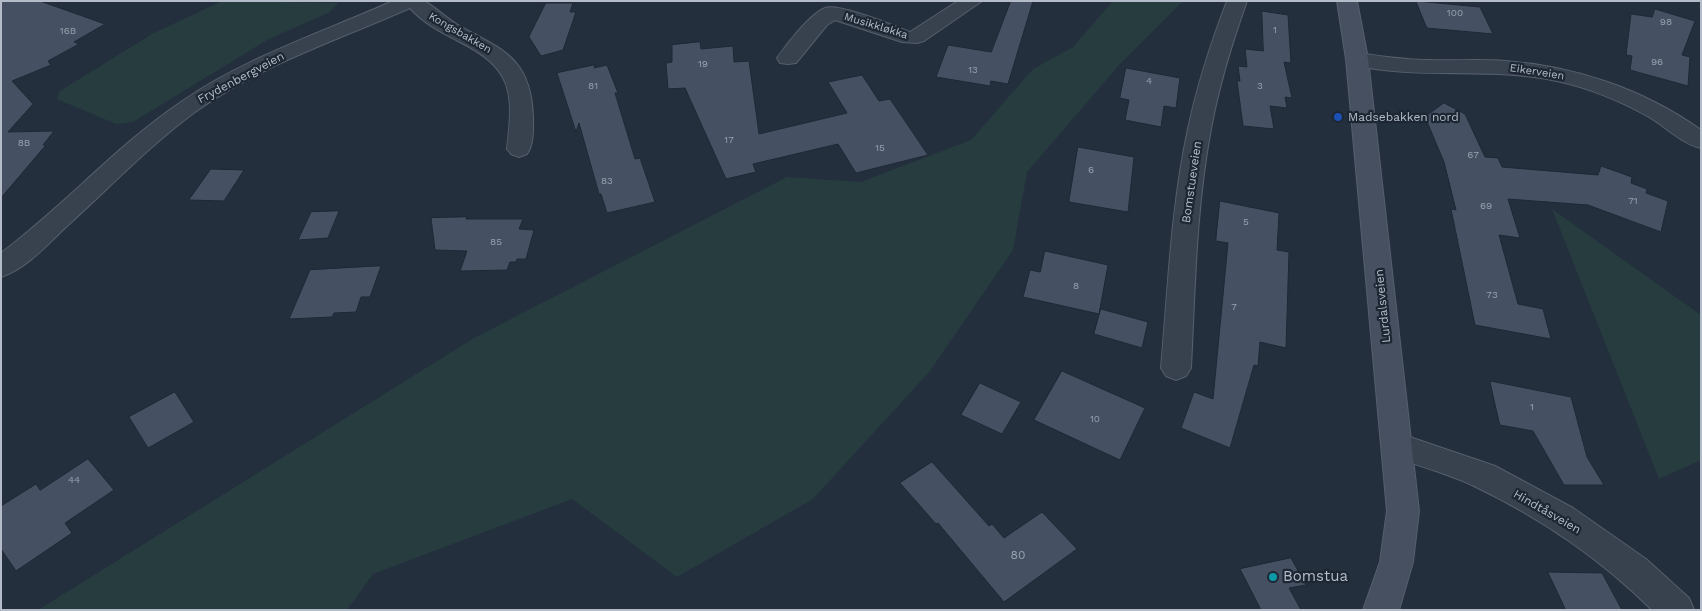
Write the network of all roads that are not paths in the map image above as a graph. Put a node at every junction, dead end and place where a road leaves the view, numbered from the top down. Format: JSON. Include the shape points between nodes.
{"nodes":[{"id":1,"x":410,"y":1,"type":"edge"},
{"id":2,"x":415,"y":1,"type":"edge"},
{"id":3,"x":972,"y":1,"type":"edge"},
{"id":4,"x":1237,"y":1,"type":"edge"},
{"id":5,"x":1346,"y":1,"type":"edge"},
{"id":6,"x":788,"y":58,"type":"dead end"},
{"id":7,"x":1357,"y":59,"type":"junction"},
{"id":8,"x":1701,"y":141,"type":"edge"},
{"id":9,"x":518,"y":149,"type":"dead end"},
{"id":10,"x":1,"y":267,"type":"edge"},
{"id":11,"x":1176,"y":368,"type":"dead end"},
{"id":12,"x":1398,"y":446,"type":"junction"},
{"id":13,"x":1381,"y":610,"type":"edge"},
{"id":14,"x":1677,"y":610,"type":"edge"}],
"edges":[{"from":1,"to":10,"type":"street","name":"Frydenbergveien","via":[[270,61],[190,105],[136,148],[35,242]]},
{"from":2,"to":9,"type":"street","name":"Kongsbakken","via":[[440,23],[490,49],[512,72],[522,105]]},
{"from":3,"to":6,"type":"street","name":"Musikkløkka","via":[[917,37],[909,38],[831,13]]},
{"from":4,"to":11,"type":"street","name":"Bomstueveien","via":[[1217,56],[1199,130],[1186,223]]},
{"from":5,"to":7,"type":"main road","name":"Lurdalsveien"},
{"from":7,"to":8,"type":"street","name":"Eikerveien","via":[[1407,66],[1505,67],[1553,73],[1595,84],[1636,100]]},
{"from":7,"to":12,"type":"main road","name":"Lurdalsveien"},
{"from":12,"to":13,"type":"main road","name":"Lurdalsveien","via":[[1403,511],[1401,548]]},
{"from":12,"to":14,"type":"street","name":"Hindtåsveien","via":[[1484,476],[1587,535],[1634,569]]}]}
